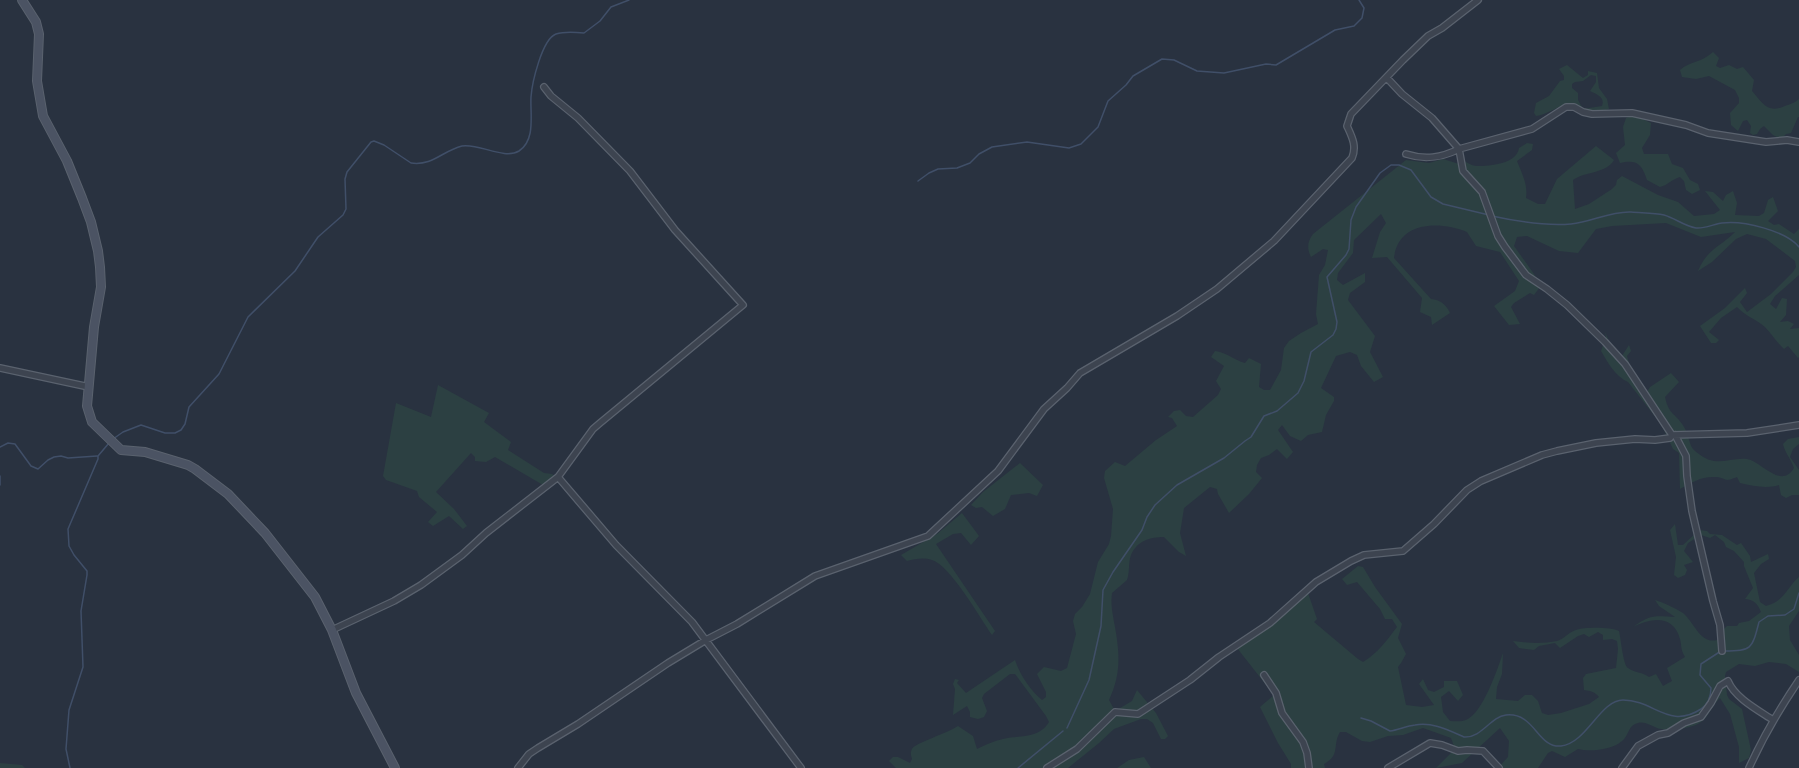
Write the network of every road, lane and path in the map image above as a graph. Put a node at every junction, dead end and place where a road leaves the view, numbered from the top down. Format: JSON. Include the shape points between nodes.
{"nodes":[{"id":1,"x":22,"y":0,"type":"edge"},
{"id":2,"x":1478,"y":0,"type":"edge"},
{"id":3,"x":1387,"y":78,"type":"junction"},
{"id":4,"x":544,"y":87,"type":"dead end"},
{"id":5,"x":1799,"y":142,"type":"edge"},
{"id":6,"x":1459,"y":149,"type":"junction"},
{"id":7,"x":1406,"y":154,"type":"dead end"},
{"id":8,"x":0,"y":368,"type":"edge"},
{"id":9,"x":88,"y":387,"type":"junction"},
{"id":10,"x":1799,"y":425,"type":"edge"},
{"id":11,"x":1674,"y":435,"type":"junction"},
{"id":12,"x":558,"y":477,"type":"junction"},
{"id":13,"x":332,"y":630,"type":"junction"},
{"id":14,"x":706,"y":640,"type":"junction"},
{"id":15,"x":1722,"y":651,"type":"dead end"},
{"id":16,"x":1264,"y":675,"type":"dead end"},
{"id":17,"x":1799,"y":680,"type":"edge"},
{"id":18,"x":1773,"y":720,"type":"junction"},
{"id":19,"x":395,"y":768,"type":"edge"},
{"id":20,"x":518,"y":768,"type":"edge"},
{"id":21,"x":801,"y":768,"type":"edge"},
{"id":22,"x":1047,"y":768,"type":"edge"},
{"id":23,"x":1309,"y":768,"type":"edge"},
{"id":24,"x":1388,"y":768,"type":"edge"},
{"id":25,"x":1499,"y":768,"type":"edge"},
{"id":26,"x":1622,"y":768,"type":"edge"},
{"id":27,"x":1749,"y":768,"type":"edge"}],
"edges":[{"from":1,"to":9,"type":"street","via":[[36,22],[39,34],[37,81],[43,116],[82,198],[98,251],[101,287]]},
{"from":2,"to":3,"type":"street","via":[[1428,36]]},
{"from":3,"to":6,"type":"street","via":[[1432,118]]},
{"from":3,"to":14,"type":"street","via":[[1351,114],[1347,126],[1355,146],[1352,158],[1274,241],[1217,289],[1080,373],[1044,409],[998,471],[928,536],[815,576]]},
{"from":4,"to":12,"type":"street","via":[[630,171],[675,230],[743,305],[593,428]]},
{"from":5,"to":6,"type":"street","via":[[1766,142],[1708,133],[1686,125],[1632,113],[1592,114],[1574,107],[1566,107],[1532,128]]},
{"from":6,"to":7,"type":"street","via":[[1449,154],[1425,158]]},
{"from":6,"to":11,"type":"street","via":[[1463,171],[1482,192],[1498,236],[1513,259],[1526,275],[1547,289],[1605,342],[1625,364]]},
{"from":8,"to":9,"type":"street"},
{"from":9,"to":13,"type":"street","via":[[88,413],[92,422],[121,450],[145,452],[188,465],[228,494],[292,566],[315,597]]},
{"from":10,"to":11,"type":"street","via":[[1747,433]]},
{"from":11,"to":15,"type":"street","via":[[1686,456],[1692,511],[1720,625]]},
{"from":11,"to":22,"type":"street","via":[[1655,440],[1635,439],[1596,443],[1557,451],[1481,481],[1467,490],[1403,551],[1364,555],[1333,571],[1316,582],[1270,623],[1190,680],[1138,714],[1114,712],[1077,749]]},
{"from":12,"to":13,"type":"street","via":[[421,585],[394,601]]},
{"from":12,"to":14,"type":"street","via":[[616,545],[692,622]]},
{"from":13,"to":19,"type":"street","via":[[356,693]]},
{"from":14,"to":20,"type":"street","via":[[529,754]]},
{"from":14,"to":21,"type":"street"},
{"from":16,"to":23,"type":"street","via":[[1276,693],[1282,713],[1303,742]]},
{"from":17,"to":18,"type":"street"},
{"from":18,"to":26,"type":"street","via":[[1733,691],[1728,681],[1720,686],[1701,717],[1638,746]]},
{"from":18,"to":27,"type":"street"},
{"from":24,"to":25,"type":"street","via":[[1430,743],[1458,751],[1483,751]]}]}
